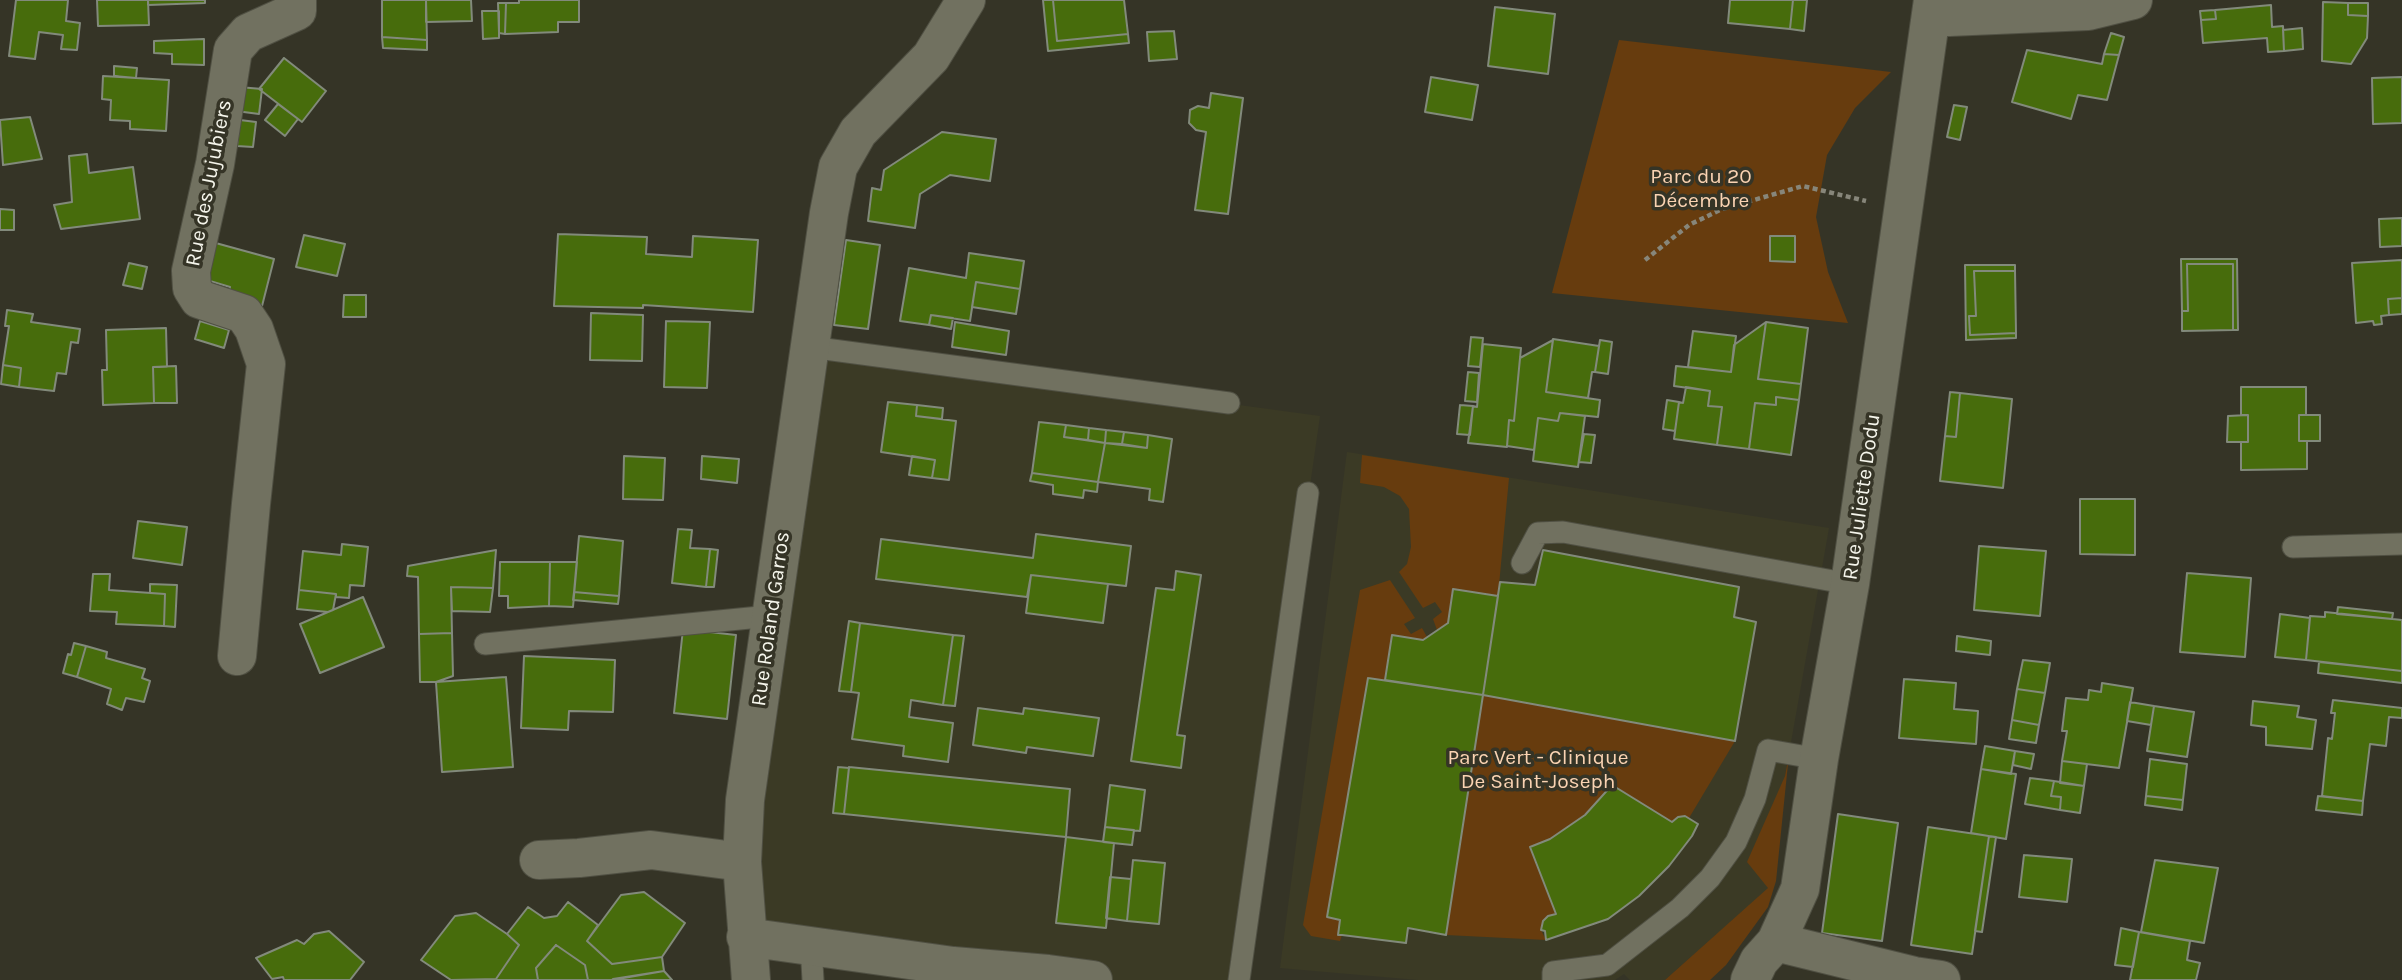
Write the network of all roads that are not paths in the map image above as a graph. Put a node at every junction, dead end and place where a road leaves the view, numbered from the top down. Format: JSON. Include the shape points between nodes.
{"nodes":[{"id":1,"x":297,"y":0,"type":"edge"},
{"id":2,"x":966,"y":0,"type":"edge"},
{"id":3,"x":2133,"y":0,"type":"edge"},
{"id":4,"x":1932,"y":8,"type":"edge"},
{"id":5,"x":810,"y":347,"type":"junction"},
{"id":6,"x":1229,"y":403,"type":"dead end"},
{"id":7,"x":1308,"y":493,"type":"dead end"},
{"id":8,"x":2402,"y":544,"type":"edge"},
{"id":9,"x":2293,"y":547,"type":"dead end"},
{"id":10,"x":1522,"y":563,"type":"dead end"},
{"id":11,"x":1850,"y":583,"type":"junction"},
{"id":12,"x":770,"y":616,"type":"junction"},
{"id":13,"x":485,"y":643,"type":"dead end"},
{"id":14,"x":237,"y":656,"type":"dead end"},
{"id":15,"x":1819,"y":759,"type":"junction"},
{"id":16,"x":539,"y":860,"type":"dead end"},
{"id":17,"x":742,"y":862,"type":"junction"},
{"id":18,"x":746,"y":937,"type":"junction"},
{"id":19,"x":1776,"y":942,"type":"junction"},
{"id":20,"x":812,"y":963,"type":"edge"},
{"id":21,"x":894,"y":969,"type":"edge"},
{"id":22,"x":751,"y":980,"type":"edge"},
{"id":23,"x":1093,"y":980,"type":"edge"},
{"id":24,"x":1239,"y":980,"type":"edge"},
{"id":25,"x":1553,"y":980,"type":"edge"},
{"id":26,"x":1750,"y":980,"type":"edge"},
{"id":27,"x":1941,"y":980,"type":"edge"}],
"edges":[{"from":1,"to":14,"type":"street","name":"Rue des Jujubiers","via":[[297,11],[248,33],[233,50],[215,164],[191,271],[192,288],[199,299],[243,314],[267,364]]},
{"from":2,"to":5,"type":"street","name":"Rue Roland Garros","via":[[931,57],[858,132],[838,167]]},
{"from":3,"to":4,"type":"street","via":[[2088,11],[1949,17]]},
{"from":4,"to":11,"type":"street","name":"Rue Juliette Dodu"},
{"from":5,"to":6,"type":"lane"},
{"from":5,"to":12,"type":"street","name":"Rue Roland Garros"},
{"from":7,"to":24,"type":"lane"},
{"from":8,"to":9,"type":"lane"},
{"from":10,"to":11,"type":"lane","via":[[1538,533],[1563,532]]},
{"from":11,"to":15,"type":"street","name":"Rue Juliette Dodu"},
{"from":12,"to":13,"type":"lane"},
{"from":12,"to":17,"type":"street","name":"Rue Roland Garros","via":[[745,800]]},
{"from":15,"to":19,"type":"street","name":"Rue Juliette Dodu","via":[[1801,889]]},
{"from":15,"to":25,"type":"lane","via":[[1768,750],[1755,799],[1736,842],[1710,878],[1680,908],[1607,965],[1553,972]]},
{"from":16,"to":17,"type":"street","via":[[651,850]]},
{"from":17,"to":18,"type":"street","name":"Rue Roland Garros"},
{"from":18,"to":20,"type":"street"},
{"from":18,"to":22,"type":"street","name":"Rue Roland Garros"},
{"from":19,"to":26,"type":"street","name":"Rue Juliette Dodu"},
{"from":19,"to":27,"type":"street"},
{"from":20,"to":21,"type":"street"},
{"from":21,"to":23,"type":"street"}]}
